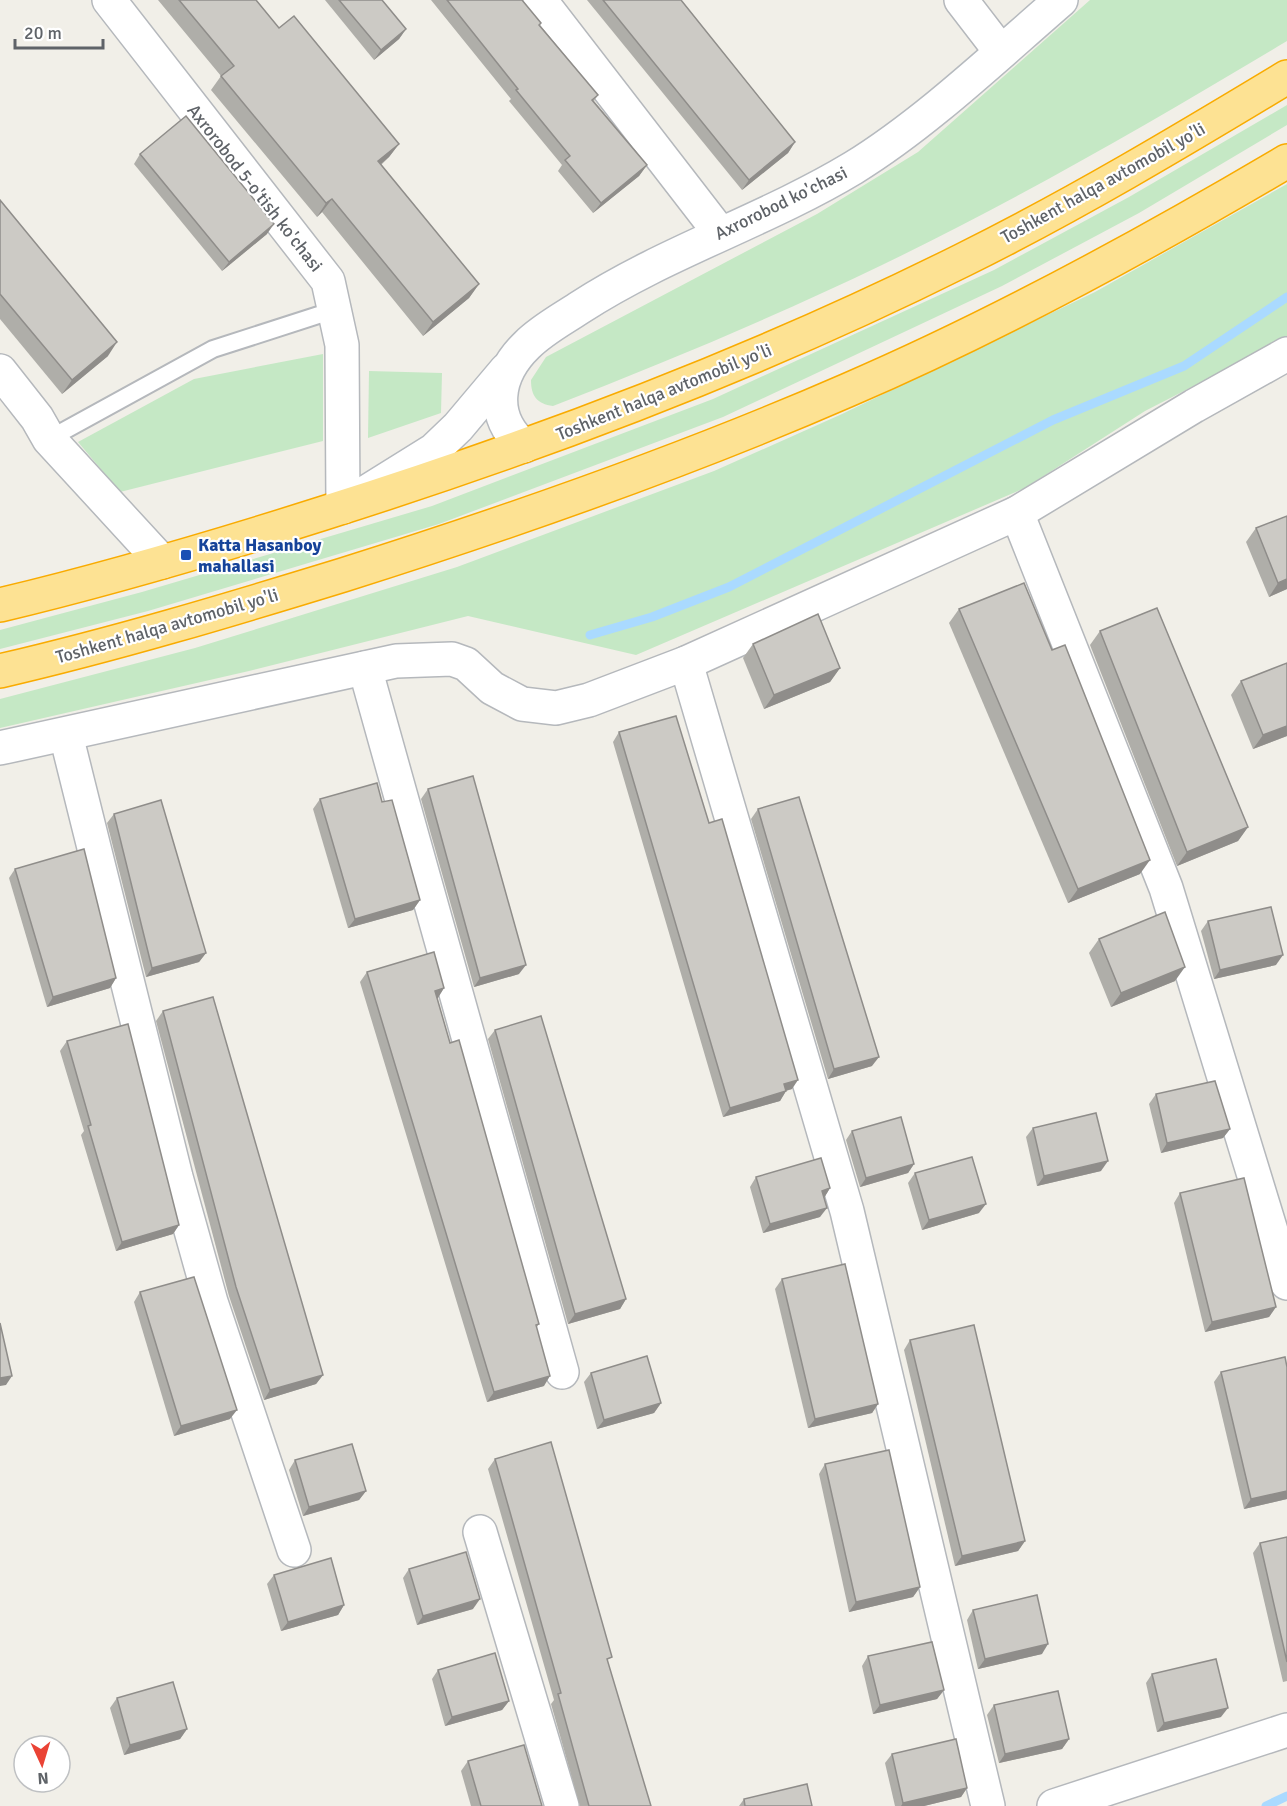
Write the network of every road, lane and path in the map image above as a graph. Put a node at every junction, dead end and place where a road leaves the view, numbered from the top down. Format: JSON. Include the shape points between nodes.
{"nodes":[{"id":1,"x":109,"y":0,"type":"edge"},
{"id":2,"x":540,"y":0,"type":"edge"},
{"id":3,"x":961,"y":0,"type":"edge"},
{"id":4,"x":1061,"y":0,"type":"edge"},
{"id":5,"x":1001,"y":52,"type":"junction"},
{"id":6,"x":1287,"y":77,"type":"edge"},
{"id":7,"x":1287,"y":161,"type":"edge"},
{"id":8,"x":720,"y":233,"type":"junction"},
{"id":9,"x":334,"y":310,"type":"junction"},
{"id":10,"x":1287,"y":354,"type":"edge"},
{"id":11,"x":513,"y":361,"type":"junction"},
{"id":12,"x":0,"y":371,"type":"edge"},
{"id":13,"x":49,"y":440,"type":"junction"},
{"id":14,"x":524,"y":447,"type":"junction"},
{"id":15,"x":343,"y":507,"type":"junction"},
{"id":16,"x":1017,"y":513,"type":"junction"},
{"id":17,"x":162,"y":562,"type":"junction"},
{"id":18,"x":0,"y":605,"type":"edge"},
{"id":19,"x":686,"y":663,"type":"junction"},
{"id":20,"x":364,"y":668,"type":"junction"},
{"id":21,"x":0,"y":670,"type":"edge"},
{"id":22,"x":66,"y":735,"type":"junction"},
{"id":23,"x":0,"y":748,"type":"edge"},
{"id":24,"x":1287,"y":1283,"type":"edge"},
{"id":25,"x":562,"y":1372,"type":"dead end"},
{"id":26,"x":480,"y":1532,"type":"dead end"},
{"id":27,"x":294,"y":1550,"type":"dead end"},
{"id":28,"x":1287,"y":1730,"type":"edge"},
{"id":29,"x":562,"y":1806,"type":"edge"},
{"id":30,"x":988,"y":1806,"type":"edge"},
{"id":31,"x":1054,"y":1806,"type":"edge"}],
"edges":[{"from":1,"to":9,"type":"street","name":"Axrorobod 5-o'tish ko'chasi","via":[[328,281]]},
{"from":2,"to":8,"type":"street"},
{"from":3,"to":5,"type":"street"},
{"from":4,"to":5,"type":"street","name":"Axrorobod ko'chasi"},
{"from":5,"to":8,"type":"street","name":"Axrorobod ko'chasi","via":[[904,132],[854,167],[801,197]]},
{"from":6,"to":14,"type":"highway","name":"Toshkent halqa avtomobil yo'li","via":[[1050,214],[880,301],[704,377]]},
{"from":7,"to":21,"type":"highway","name":"Toshkent halqa avtomobil yo'li","via":[[1067,285],[850,389],[735,438],[455,540],[100,648]]},
{"from":8,"to":11,"type":"street","name":"Axrorobod ko'chasi","via":[[607,290],[541,333]]},
{"from":9,"to":13,"type":"lane","via":[[213,350]]},
{"from":9,"to":15,"type":"street","name":"Axrorobod 5-o'tish ko'chasi","via":[[342,345]]},
{"from":10,"to":16,"type":"street"},
{"from":11,"to":14,"type":"street","name":"Axrorobod ko'chasi","via":[[506,376],[500,412],[506,429]]},
{"from":11,"to":15,"type":"street","name":"Axrorobod ko'chasi","via":[[434,450]]},
{"from":12,"to":13,"type":"street"},
{"from":13,"to":17,"type":"street"},
{"from":14,"to":15,"type":"highway","name":"Toshkent halqa avtomobil yo'li"},
{"from":15,"to":17,"type":"highway","name":"Toshkent halqa avtomobil yo'li"},
{"from":16,"to":19,"type":"street"},
{"from":16,"to":24,"type":"street","via":[[1166,888]]},
{"from":17,"to":18,"type":"highway","name":"Toshkent halqa avtomobil yo'li"},
{"from":19,"to":20,"type":"street","via":[[589,700],[556,708],[522,704],[505,696],[466,664],[452,659],[396,661]]},
{"from":19,"to":30,"type":"street","via":[[847,1211]]},
{"from":20,"to":22,"type":"street"},
{"from":20,"to":25,"type":"street"},
{"from":22,"to":23,"type":"street"},
{"from":22,"to":27,"type":"street","via":[[176,1177],[211,1302]]},
{"from":26,"to":29,"type":"street"},
{"from":28,"to":31,"type":"street"}]}
